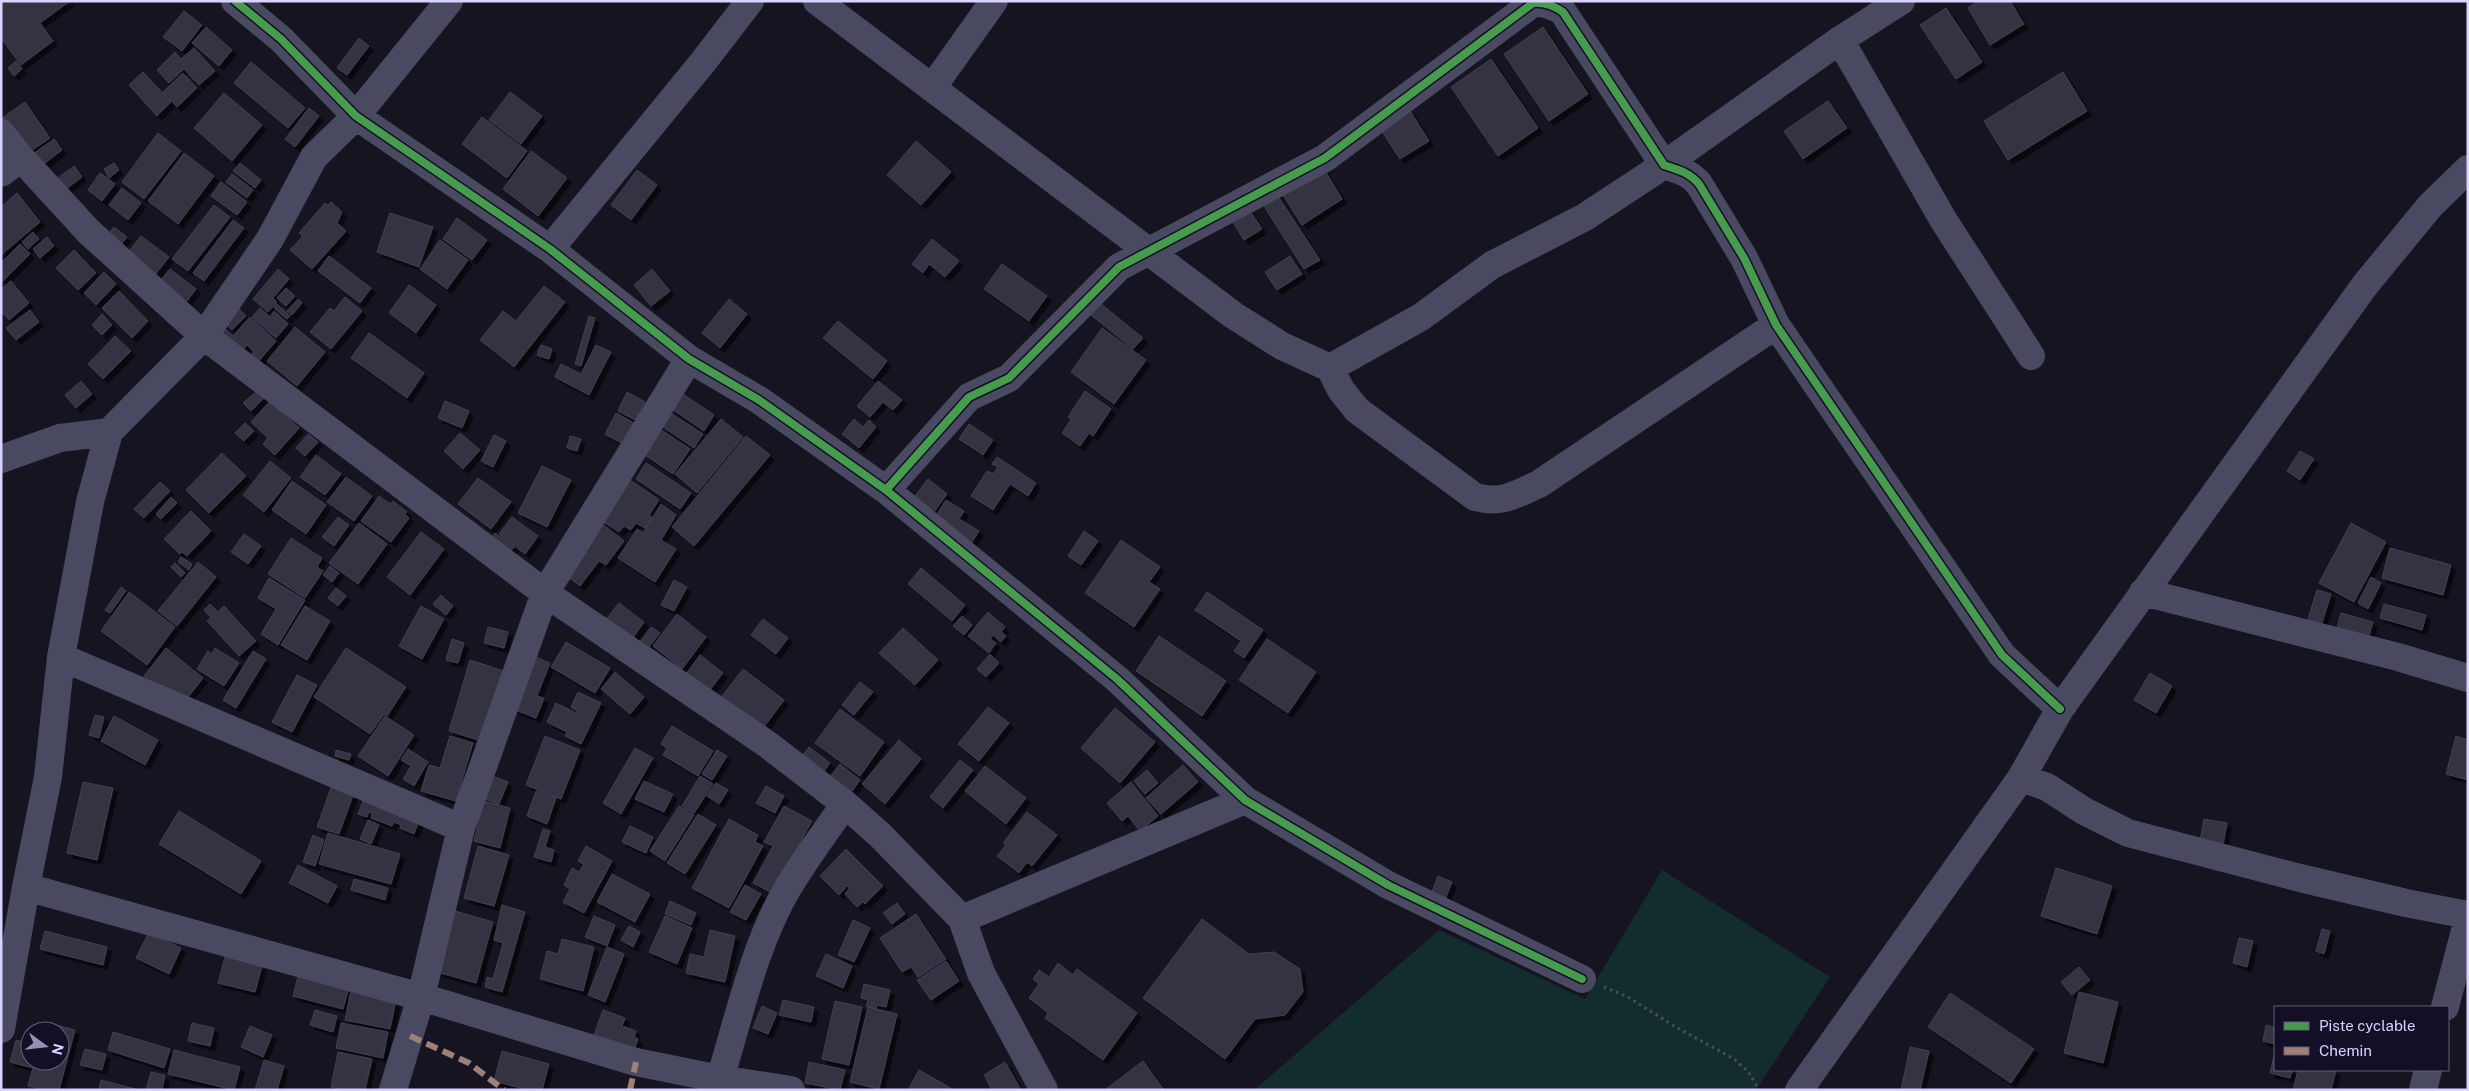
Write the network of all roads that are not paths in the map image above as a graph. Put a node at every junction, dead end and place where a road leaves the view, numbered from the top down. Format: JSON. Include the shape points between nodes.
{"nodes":[{"id":1,"x":235,"y":1,"type":"edge"},
{"id":2,"x":449,"y":1,"type":"edge"},
{"id":3,"x":750,"y":1,"type":"edge"},
{"id":4,"x":817,"y":1,"type":"edge"},
{"id":5,"x":994,"y":1,"type":"edge"},
{"id":6,"x":1901,"y":1,"type":"edge"},
{"id":7,"x":1559,"y":7,"type":"edge"},
{"id":8,"x":1840,"y":40,"type":"junction"},
{"id":9,"x":932,"y":88,"type":"junction"},
{"id":10,"x":356,"y":116,"type":"junction"},
{"id":11,"x":1,"y":133,"type":"edge"},
{"id":12,"x":11,"y":166,"type":"edge"},
{"id":13,"x":1664,"y":166,"type":"junction"},
{"id":14,"x":2468,"y":169,"type":"edge"},
{"id":15,"x":550,"y":249,"type":"junction"},
{"id":16,"x":1148,"y":251,"type":"junction"},
{"id":17,"x":1776,"y":325,"type":"junction"},
{"id":18,"x":204,"y":336,"type":"junction"},
{"id":19,"x":2032,"y":356,"type":"dead end"},
{"id":20,"x":689,"y":359,"type":"junction"},
{"id":21,"x":1330,"y":368,"type":"junction"},
{"id":22,"x":109,"y":432,"type":"junction"},
{"id":23,"x":1,"y":459,"type":"edge"},
{"id":24,"x":886,"y":490,"type":"junction"},
{"id":25,"x":2143,"y":592,"type":"junction"},
{"id":26,"x":545,"y":593,"type":"junction"},
{"id":27,"x":61,"y":657,"type":"junction"},
{"id":28,"x":2468,"y":678,"type":"edge"},
{"id":29,"x":2060,"y":709,"type":"junction"},
{"id":30,"x":2021,"y":778,"type":"junction"},
{"id":31,"x":1245,"y":800,"type":"junction"},
{"id":32,"x":845,"y":804,"type":"junction"},
{"id":33,"x":461,"y":828,"type":"junction"},
{"id":34,"x":26,"y":887,"type":"junction"},
{"id":35,"x":2468,"y":915,"type":"edge"},
{"id":36,"x":962,"y":919,"type":"junction"},
{"id":37,"x":2468,"y":919,"type":"edge"},
{"id":38,"x":1582,"y":979,"type":"road end"},
{"id":39,"x":421,"y":996,"type":"junction"},
{"id":40,"x":2445,"y":1006,"type":"edge"},
{"id":41,"x":1,"y":1029,"type":"edge"},
{"id":42,"x":2428,"y":1071,"type":"edge"},
{"id":43,"x":720,"y":1079,"type":"junction"},
{"id":44,"x":393,"y":1090,"type":"edge"},
{"id":45,"x":791,"y":1090,"type":"edge"},
{"id":46,"x":1044,"y":1090,"type":"edge"},
{"id":47,"x":1799,"y":1090,"type":"edge"},
{"id":48,"x":2423,"y":1090,"type":"edge"}],
"edges":[{"from":1,"to":10,"type":"street","via":[[281,39]]},
{"from":2,"to":10,"type":"street"},
{"from":3,"to":15,"type":"street"},
{"from":4,"to":9,"type":"street"},
{"from":5,"to":9,"type":"street"},
{"from":6,"to":8,"type":"street"},
{"from":7,"to":13,"type":"street"},
{"from":7,"to":16,"type":"street","via":[[1533,3],[1325,158]]},
{"from":8,"to":13,"type":"street"},
{"from":8,"to":19,"type":"street","via":[[1944,221]]},
{"from":9,"to":16,"type":"street"},
{"from":10,"to":15,"type":"street"},
{"from":10,"to":18,"type":"street","via":[[314,157],[270,239]]},
{"from":11,"to":12,"type":"street"},
{"from":12,"to":18,"type":"street","via":[[90,232]]},
{"from":13,"to":17,"type":"street","via":[[1684,171],[1699,184],[1744,258]]},
{"from":13,"to":21,"type":"street","via":[[1585,217],[1492,265],[1421,317]]},
{"from":14,"to":25,"type":"street","via":[[2430,206],[2365,285]]},
{"from":15,"to":20,"type":"street"},
{"from":16,"to":21,"type":"street","via":[[1233,315],[1282,346]]},
{"from":16,"to":24,"type":"street","via":[[1119,267],[1009,378],[969,397]]},
{"from":17,"to":21,"type":"street","via":[[1539,484],[1505,500],[1475,497],[1357,410],[1341,390]]},
{"from":17,"to":29,"type":"street","via":[[2002,655]]},
{"from":18,"to":22,"type":"street"},
{"from":18,"to":26,"type":"street"},
{"from":20,"to":24,"type":"street","via":[[759,400]]},
{"from":20,"to":26,"type":"street"},
{"from":22,"to":23,"type":"street","via":[[60,438]]},
{"from":22,"to":27,"type":"street","via":[[90,502]]},
{"from":24,"to":31,"type":"street","via":[[1117,679]]},
{"from":25,"to":28,"type":"street"},
{"from":25,"to":29,"type":"street"},
{"from":26,"to":32,"type":"street","via":[[767,744]]},
{"from":26,"to":33,"type":"street"},
{"from":27,"to":33,"type":"street"},
{"from":27,"to":34,"type":"street","via":[[48,777]]},
{"from":29,"to":30,"type":"street"},
{"from":30,"to":35,"type":"street","via":[[2047,787],[2084,811],[2128,833],[2300,878]]},
{"from":30,"to":47,"type":"street"},
{"from":31,"to":36,"type":"street"},
{"from":31,"to":38,"type":"street","via":[[1388,884]]},
{"from":32,"to":36,"type":"street"},
{"from":32,"to":43,"type":"street","via":[[788,886],[773,917]]},
{"from":33,"to":39,"type":"street"},
{"from":34,"to":39,"type":"street"},
{"from":34,"to":41,"type":"street"},
{"from":36,"to":46,"type":"street","via":[[981,974]]},
{"from":37,"to":40,"type":"street"},
{"from":39,"to":43,"type":"street","via":[[636,1062]]},
{"from":39,"to":44,"type":"street"},
{"from":42,"to":48,"type":"street"},
{"from":43,"to":45,"type":"street"}]}
